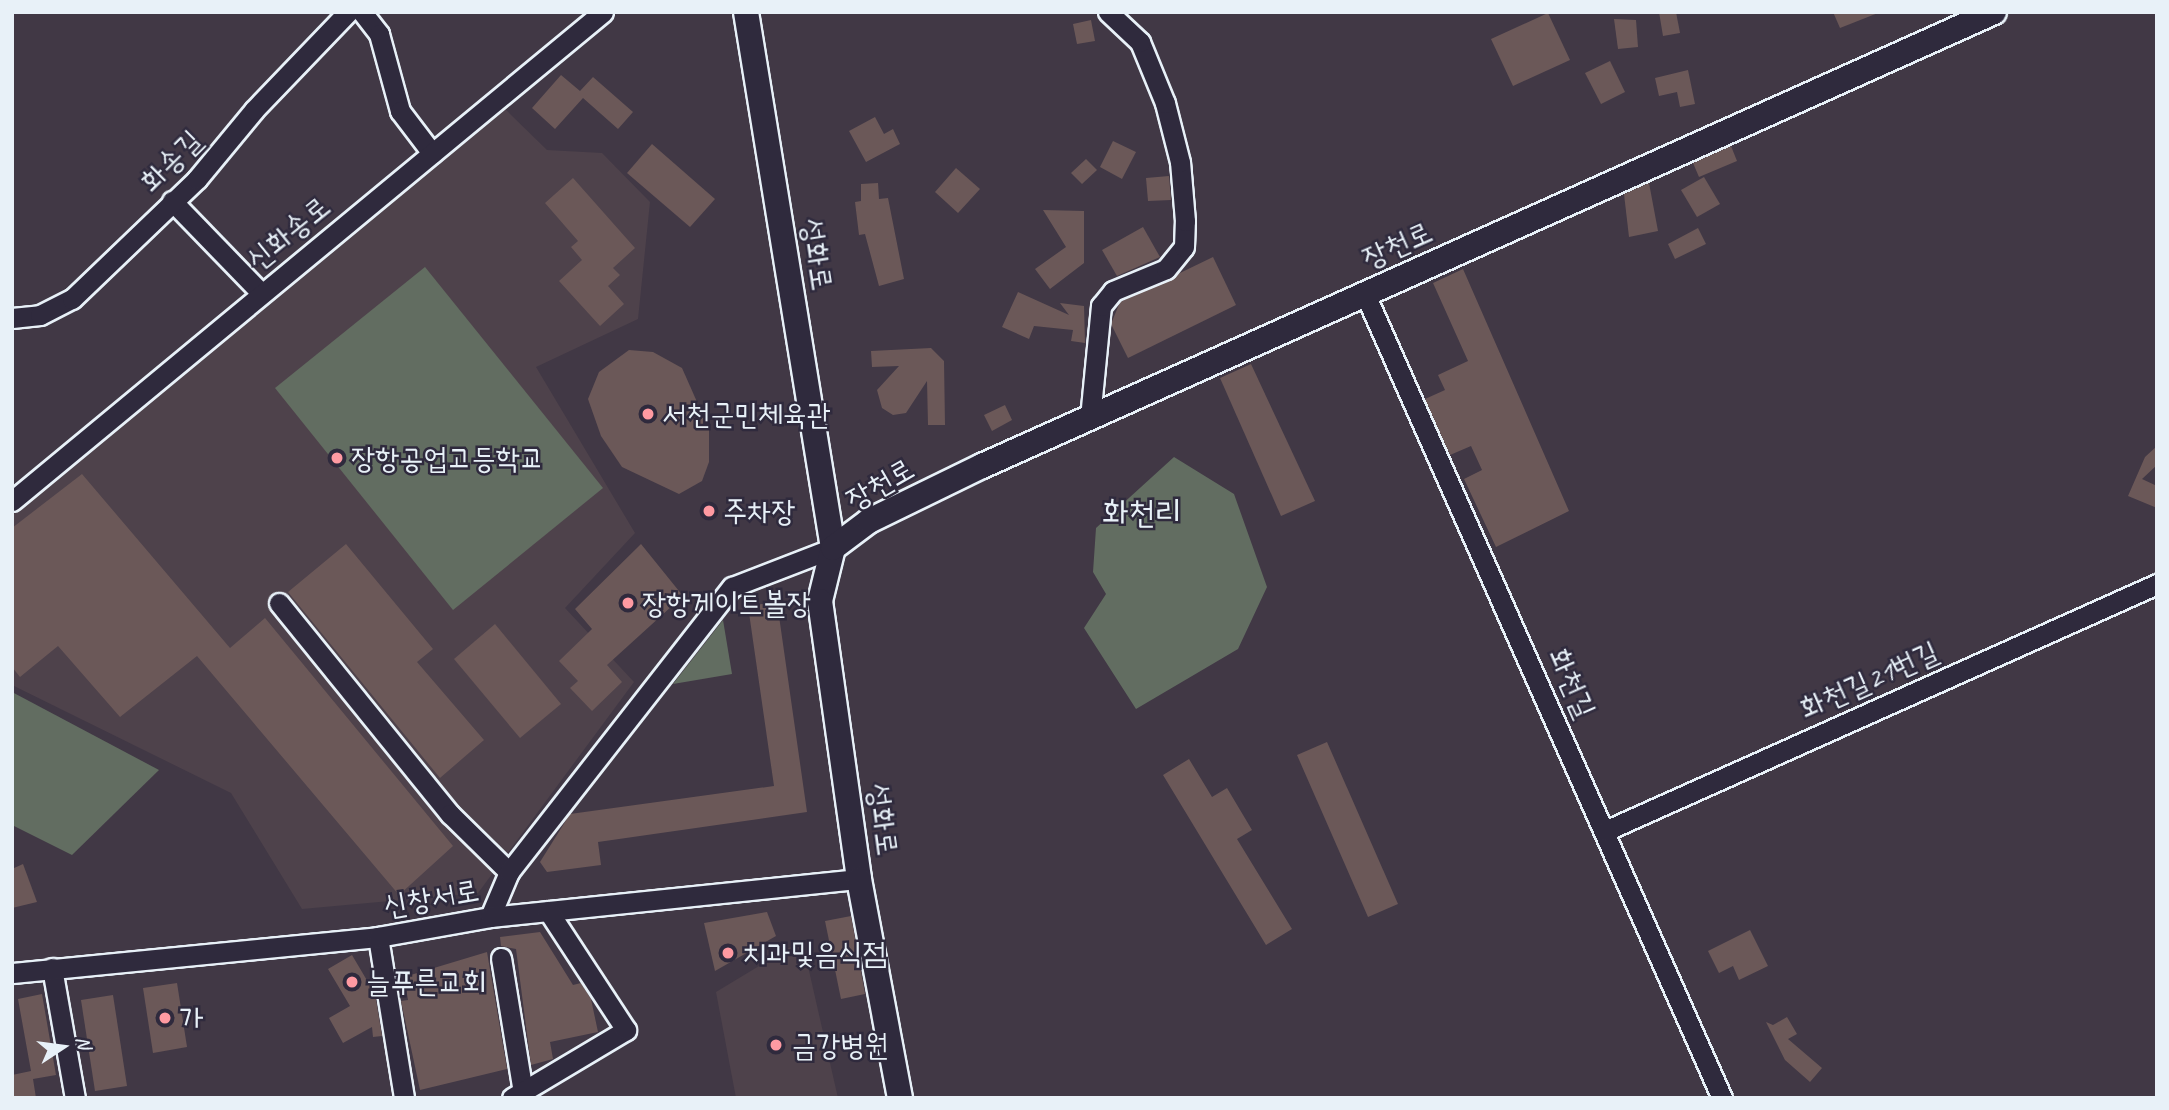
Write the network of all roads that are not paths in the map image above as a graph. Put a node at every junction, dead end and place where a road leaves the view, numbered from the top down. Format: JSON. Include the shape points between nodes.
{"nodes":[{"id":1,"x":348,"y":12,"type":"edge"},
{"id":2,"x":362,"y":12,"type":"edge"},
{"id":3,"x":603,"y":12,"type":"edge"},
{"id":4,"x":746,"y":12,"type":"edge"},
{"id":5,"x":1108,"y":12,"type":"edge"},
{"id":6,"x":1994,"y":12,"type":"edge"},
{"id":7,"x":432,"y":153,"type":"junction"},
{"id":8,"x":172,"y":201,"type":"junction"},
{"id":9,"x":261,"y":293,"type":"junction"},
{"id":10,"x":1365,"y":294,"type":"junction"},
{"id":11,"x":12,"y":318,"type":"edge"},
{"id":12,"x":1090,"y":418,"type":"junction"},
{"id":13,"x":12,"y":501,"type":"edge"},
{"id":14,"x":833,"y":548,"type":"junction"},
{"id":15,"x":2157,"y":584,"type":"edge"},
{"id":16,"x":279,"y":603,"type":"dead end"},
{"id":17,"x":1605,"y":831,"type":"junction"},
{"id":18,"x":509,"y":872,"type":"junction"},
{"id":19,"x":859,"y":879,"type":"junction"},
{"id":20,"x":548,"y":911,"type":"junction"},
{"id":21,"x":491,"y":917,"type":"junction"},
{"id":22,"x":378,"y":937,"type":"junction"},
{"id":23,"x":500,"y":958,"type":"dead end"},
{"id":24,"x":52,"y":968,"type":"junction"},
{"id":25,"x":12,"y":973,"type":"edge"},
{"id":26,"x":517,"y":1095,"type":"edge"},
{"id":27,"x":75,"y":1098,"type":"edge"},
{"id":28,"x":404,"y":1098,"type":"edge"},
{"id":29,"x":900,"y":1098,"type":"edge"},
{"id":30,"x":1721,"y":1098,"type":"edge"}],
"edges":[{"from":1,"to":8,"type":"street","name":"화송길"},
{"from":2,"to":7,"type":"street","via":[[379,34],[400,111]]},
{"from":3,"to":7,"type":"street","name":"신화송로"},
{"from":4,"to":14,"type":"main road","name":"성화로"},
{"from":5,"to":12,"type":"street","via":[[1140,42],[1165,103],[1181,162],[1184,247],[1166,269],[1114,291],[1101,306]]},
{"from":6,"to":10,"type":"main road","name":"장천로"},
{"from":7,"to":9,"type":"street","name":"신화송로"},
{"from":8,"to":9,"type":"street"},
{"from":8,"to":11,"type":"street","name":"화송길","via":[[72,299],[40,315]]},
{"from":9,"to":13,"type":"street","name":"신화송로"},
{"from":10,"to":12,"type":"main road","name":"장천로"},
{"from":10,"to":17,"type":"street","name":"화천길"},
{"from":12,"to":14,"type":"main road","name":"장천로","via":[[869,521]]},
{"from":14,"to":18,"type":"street","via":[[732,587]]},
{"from":14,"to":19,"type":"main road","name":"성화로","via":[[820,601]]},
{"from":15,"to":17,"type":"street","name":"화천길21번길"},
{"from":16,"to":18,"type":"street","via":[[450,814]]},
{"from":17,"to":30,"type":"street","name":"화천길"},
{"from":18,"to":21,"type":"street"},
{"from":19,"to":20,"type":"street","name":"신창서로"},
{"from":19,"to":29,"type":"main road","name":"성화로"},
{"from":20,"to":21,"type":"street","name":"신창서로"},
{"from":20,"to":26,"type":"street","via":[[626,1030]]},
{"from":21,"to":22,"type":"street","name":"신창서로"},
{"from":22,"to":24,"type":"street","name":"신창서로"},
{"from":22,"to":28,"type":"street"},
{"from":23,"to":26,"type":"street"},
{"from":24,"to":25,"type":"street","name":"신창서로"},
{"from":24,"to":27,"type":"street"}]}
